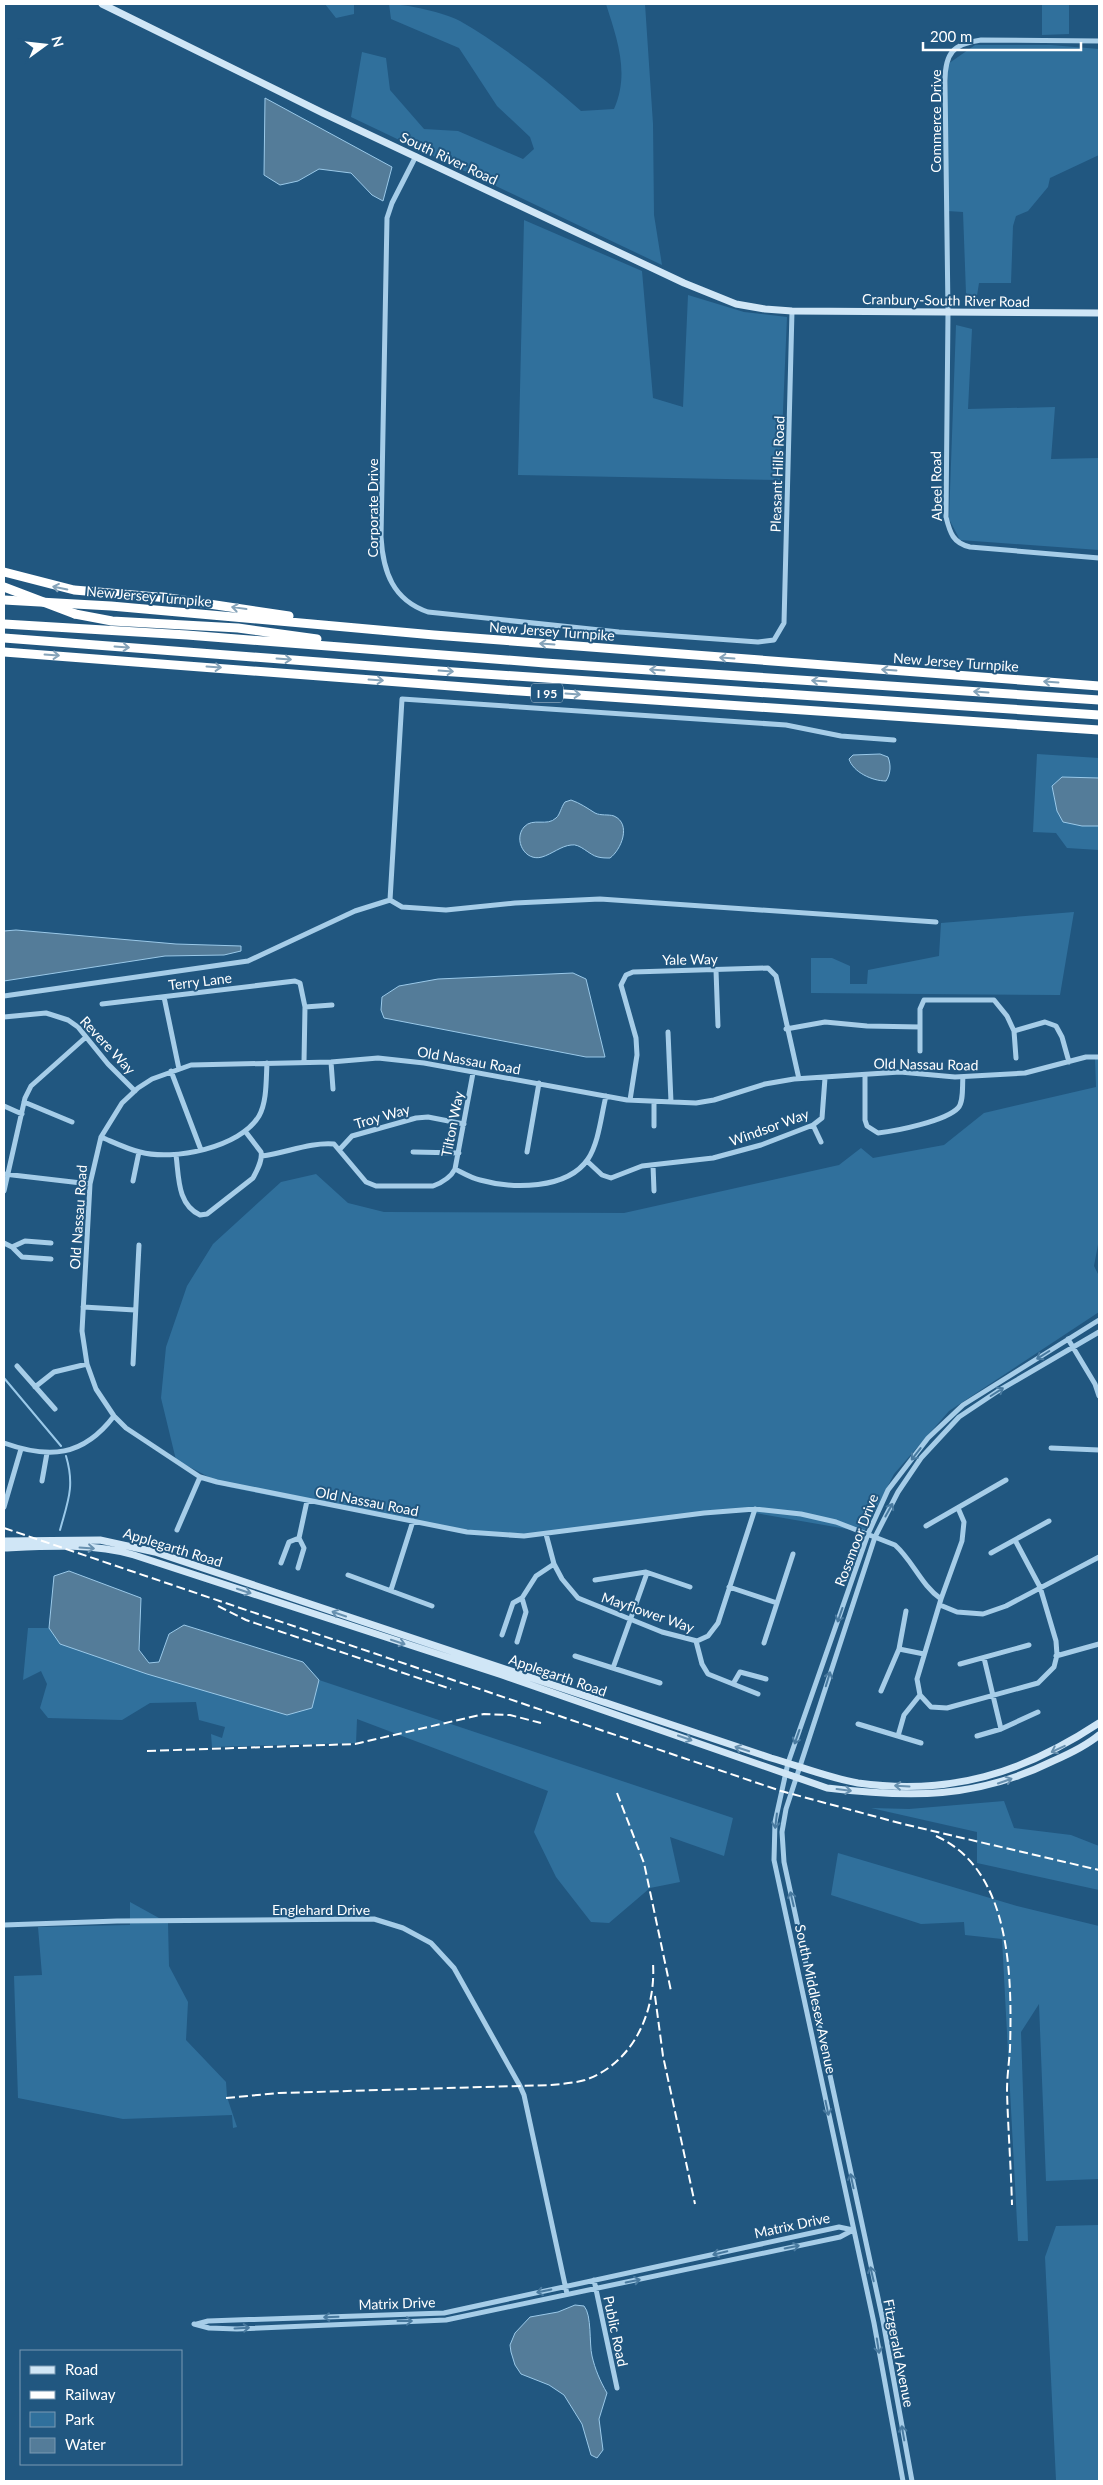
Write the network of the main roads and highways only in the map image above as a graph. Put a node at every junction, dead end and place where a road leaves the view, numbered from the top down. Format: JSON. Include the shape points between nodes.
{"nodes":[{"id":1,"x":102,"y":4,"type":"edge"},
{"id":2,"x":792,"y":311,"type":"joint"},
{"id":3,"x":1099,"y":313,"type":"edge"},
{"id":4,"x":4,"y":572,"type":"edge"},
{"id":5,"x":4,"y":587,"type":"edge"},
{"id":6,"x":4,"y":600,"type":"edge"},
{"id":7,"x":4,"y":624,"type":"edge"},
{"id":8,"x":356,"y":627,"type":"junction"},
{"id":9,"x":4,"y":638,"type":"edge"},
{"id":10,"x":4,"y":652,"type":"edge"},
{"id":11,"x":446,"y":654,"type":"junction"},
{"id":12,"x":1099,"y":686,"type":"edge"},
{"id":13,"x":1099,"y":700,"type":"edge"},
{"id":14,"x":1099,"y":715,"type":"edge"},
{"id":15,"x":1099,"y":730,"type":"edge"},
{"id":16,"x":4,"y":1541,"type":"edge"},
{"id":17,"x":4,"y":1548,"type":"edge"},
{"id":18,"x":1099,"y":1724,"type":"edge"},
{"id":19,"x":1099,"y":1735,"type":"edge"}],
"edges":[{"from":1,"to":2,"type":"main road","name":"South River Road","via":[[704,292],[746,306]]},
{"from":2,"to":3,"type":"main road","name":"Cranbury-South River Road"},
{"from":8,"to":4,"type":"highway","one_way":true,"via":[[169,598],[74,590]]},
{"from":5,"to":11,"type":"highway","bridge":true,"via":[[75,614],[128,622],[263,630],[319,639],[417,647]]},
{"from":6,"to":8,"type":"highway","name":"New Jersey Turnpike"},
{"from":7,"to":11,"type":"highway","name":"New Jersey Turnpike","number":"I 95"},
{"from":12,"to":8,"type":"highway","name":"New Jersey Turnpike","one_way":true},
{"from":9,"to":14,"type":"highway","number":"I 95","one_way":true},
{"from":10,"to":15,"type":"highway","number":"I 95","one_way":true},
{"from":13,"to":11,"type":"highway","name":"New Jersey Turnpike","number":"I 95","one_way":true},
{"from":18,"to":16,"type":"main road","name":"Applegarth Road","one_way":true,"via":[[1065,1746],[981,1779],[905,1787],[857,1782],[788,1763],[548,1685],[155,1552],[100,1540]]},
{"from":17,"to":19,"type":"main road","name":"Applegarth Road","one_way":true,"via":[[57,1546],[118,1550],[502,1675],[826,1788],[883,1795],[963,1790],[999,1783],[1033,1771]]}]}
